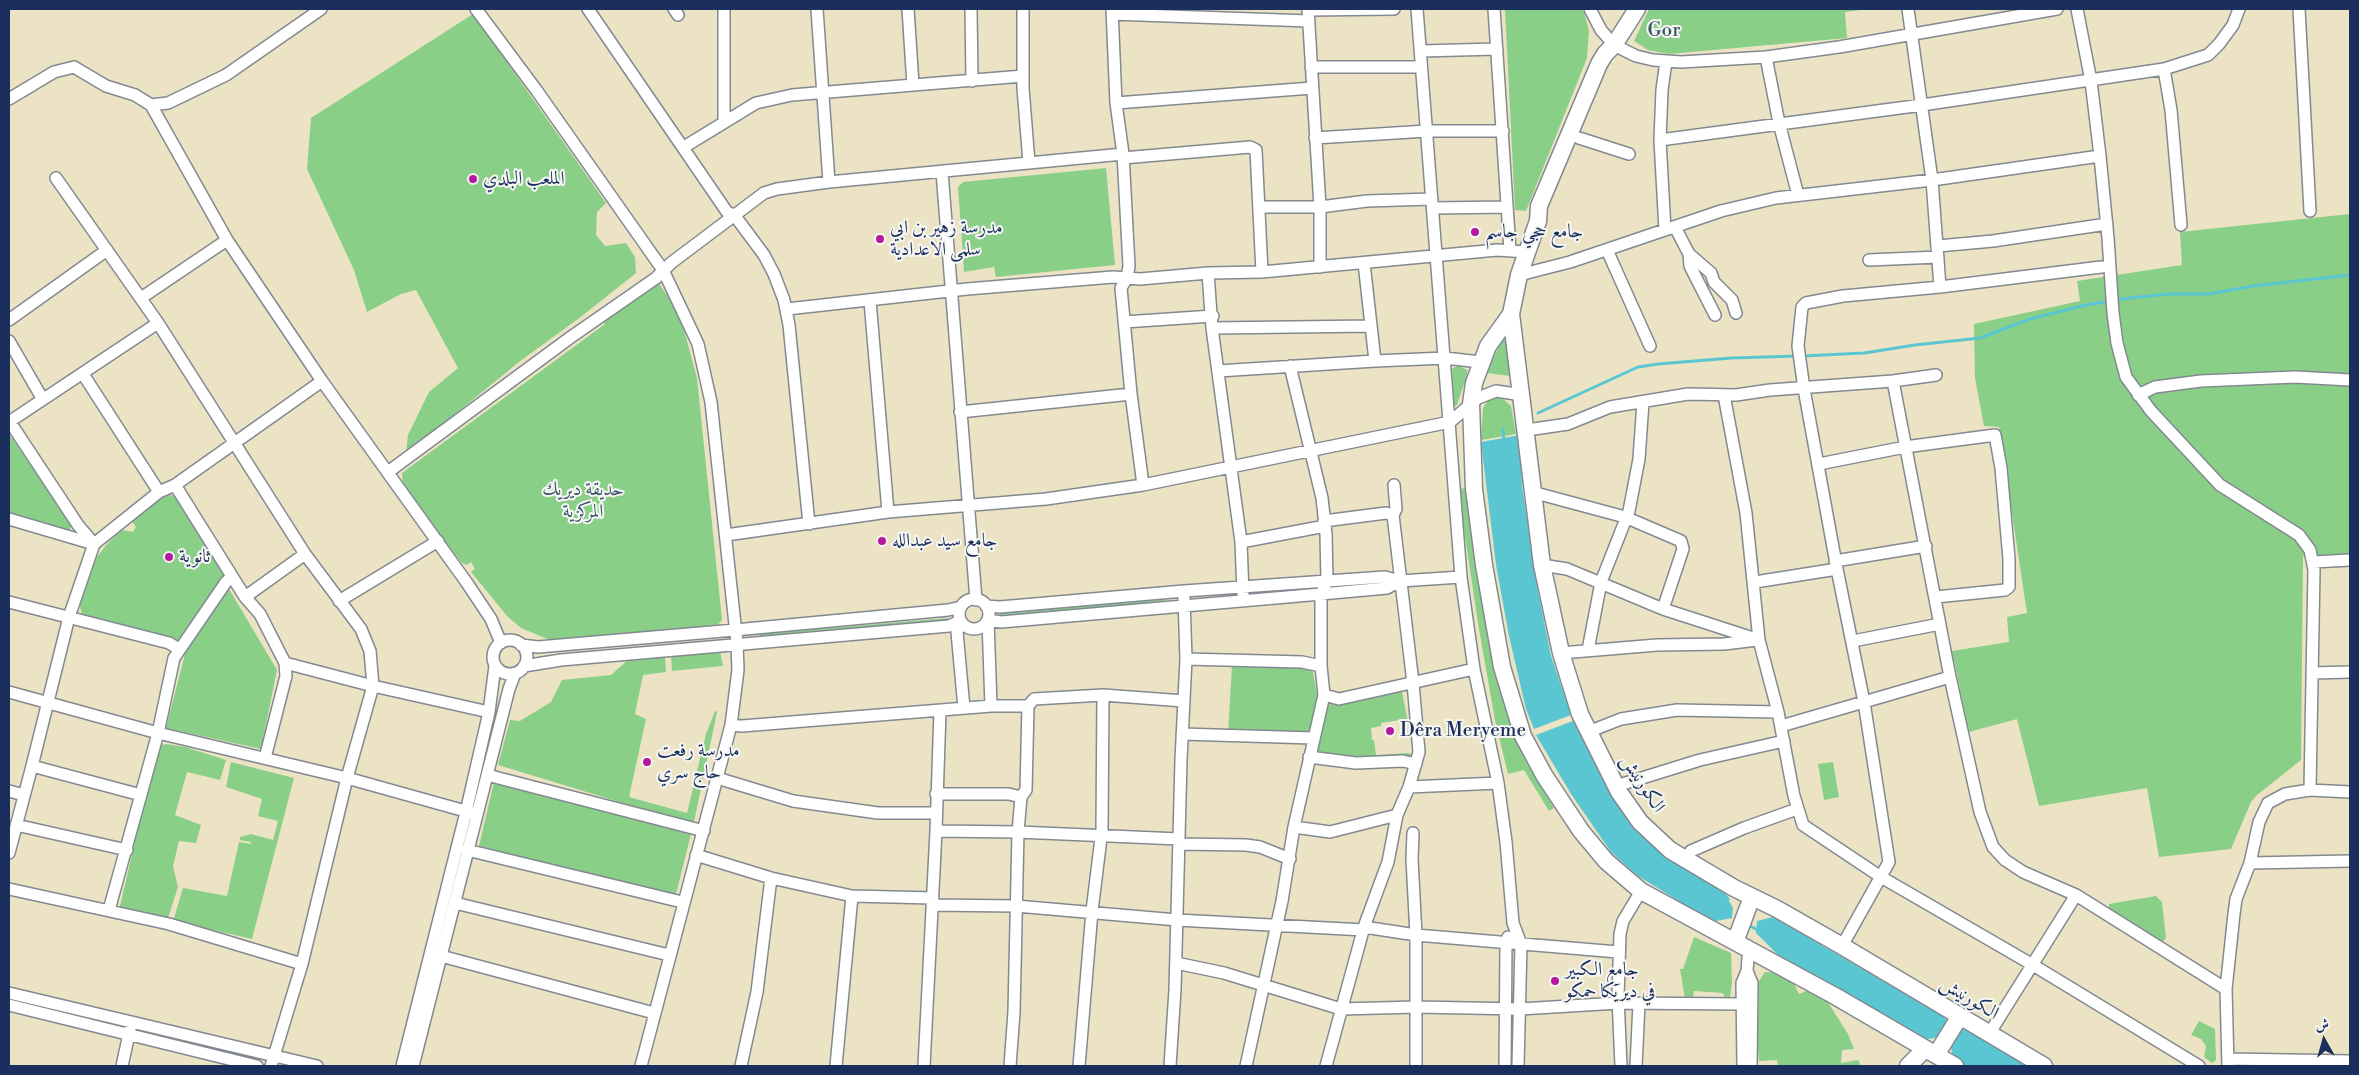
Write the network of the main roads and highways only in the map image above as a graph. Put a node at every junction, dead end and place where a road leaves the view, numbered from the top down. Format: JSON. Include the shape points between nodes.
{"nodes":[{"id":1,"x":1637,"y":9,"type":"edge"},
{"id":2,"x":1614,"y":45,"type":"junction"},
{"id":3,"x":1538,"y":221,"type":"junction"},
{"id":4,"x":1510,"y":314,"type":"junction"},
{"id":5,"x":1750,"y":902,"type":"junction"},
{"id":6,"x":1736,"y":939,"type":"junction"},
{"id":7,"x":1958,"y":1020,"type":"junction"},
{"id":8,"x":1934,"y":1051,"type":"junction"},
{"id":9,"x":1908,"y":1066,"type":"edge"},
{"id":10,"x":1955,"y":1066,"type":"edge"},
{"id":11,"x":2044,"y":1066,"type":"edge"}],
"edges":[{"from":1,"to":2,"type":"main road"},
{"from":2,"to":3,"type":"main road","via":[[1609,69],[1549,209]]},
{"from":2,"to":3,"type":"main road","via":[[1599,64],[1539,206]]},
{"from":3,"to":4,"type":"main road","via":[[1519,275]]},
{"from":4,"to":5,"type":"main road","name":"الكورنيش","via":[[1542,565],[1571,686],[1588,732],[1616,786],[1640,822],[1670,850]]},
{"from":4,"to":6,"type":"main road","via":[[1480,362],[1471,404],[1474,488],[1486,582],[1502,667],[1523,736],[1581,831],[1606,861],[1641,891]]},
{"from":5,"to":6,"type":"main road"},
{"from":5,"to":7,"type":"main road","name":"الكورنيش","via":[[1842,946]]},
{"from":6,"to":8,"type":"main road"},
{"from":7,"to":8,"type":"main road"},
{"from":7,"to":11,"type":"main road","name":"الكورنيش"},
{"from":8,"to":9,"type":"main road"},
{"from":8,"to":10,"type":"main road"}]}
